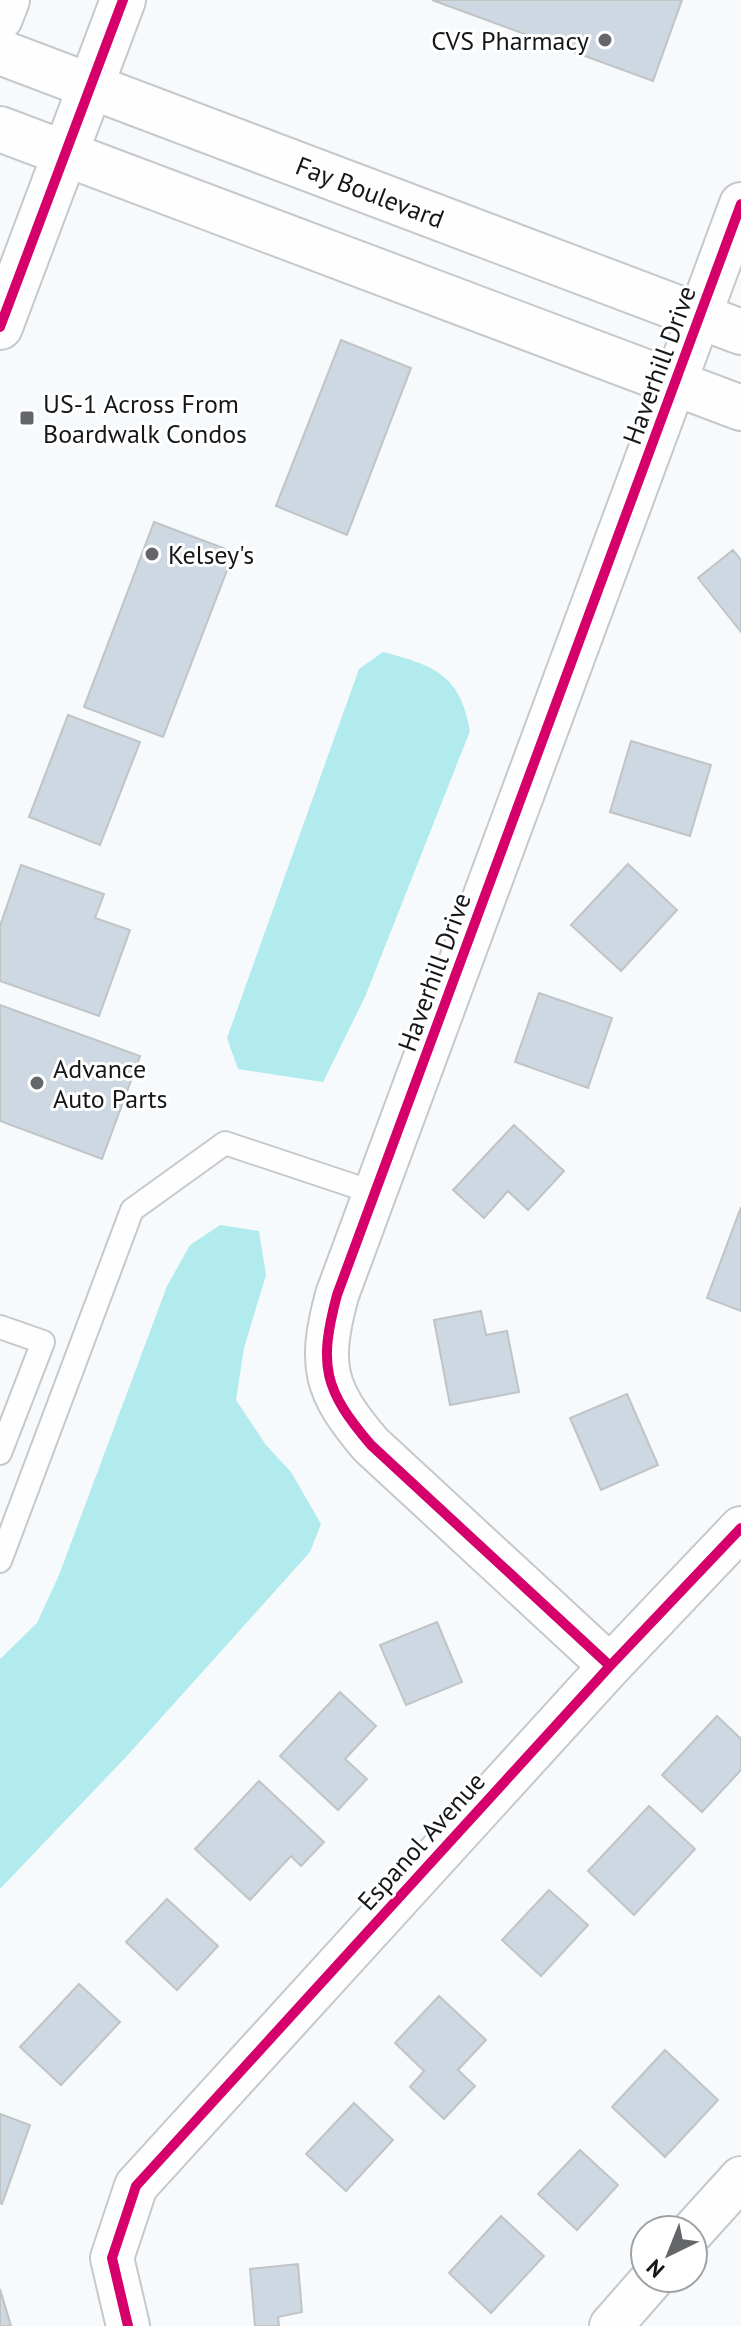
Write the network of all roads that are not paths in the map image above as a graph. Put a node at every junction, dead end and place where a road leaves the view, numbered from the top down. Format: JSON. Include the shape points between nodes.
{"nodes":[{"id":1,"x":7,"y":0,"type":"edge"},
{"id":2,"x":123,"y":0,"type":"edge"},
{"id":3,"x":0,"y":18,"type":"edge"},
{"id":4,"x":0,"y":52,"type":"edge"},
{"id":5,"x":91,"y":86,"type":"junction"},
{"id":6,"x":0,"y":129,"type":"edge"},
{"id":7,"x":65,"y":152,"type":"junction"},
{"id":8,"x":741,"y":204,"type":"edge"},
{"id":9,"x":700,"y":316,"type":"junction"},
{"id":10,"x":0,"y":327,"type":"edge"},
{"id":11,"x":741,"y":332,"type":"edge"},
{"id":12,"x":676,"y":384,"type":"junction"},
{"id":13,"x":741,"y":408,"type":"edge"},
{"id":14,"x":375,"y":1193,"type":"junction"},
{"id":15,"x":0,"y":1327,"type":"edge"},
{"id":16,"x":6,"y":1423,"type":"edge"},
{"id":17,"x":0,"y":1453,"type":"edge"},
{"id":18,"x":7,"y":1524,"type":"edge"},
{"id":19,"x":741,"y":1528,"type":"edge"},
{"id":20,"x":0,"y":1561,"type":"edge"},
{"id":21,"x":610,"y":1666,"type":"junction"},
{"id":22,"x":741,"y":2178,"type":"edge"},
{"id":23,"x":708,"y":2214,"type":"edge"},
{"id":24,"x":639,"y":2294,"type":"edge"},
{"id":25,"x":128,"y":2326,"type":"edge"},
{"id":26,"x":611,"y":2326,"type":"edge"}],
"edges":[{"from":1,"to":3,"type":"main road"},
{"from":2,"to":5,"type":"main road"},
{"from":4,"to":5,"type":"main road","name":"Fay Boulevard"},
{"from":5,"to":7,"type":"main road"},
{"from":5,"to":9,"type":"main road","name":"Fay Boulevard"},
{"from":6,"to":7,"type":"main road"},
{"from":7,"to":10,"type":"main road"},
{"from":7,"to":12,"type":"main road"},
{"from":8,"to":9,"type":"street","name":"Haverhill Drive"},
{"from":9,"to":11,"type":"main road","name":"Fay Boulevard"},
{"from":9,"to":12,"type":"street","name":"Haverhill Drive"},
{"from":12,"to":13,"type":"main road"},
{"from":12,"to":14,"type":"street","name":"Haverhill Drive"},
{"from":14,"to":18,"type":"lane","via":[[225,1143],[132,1210]]},
{"from":14,"to":21,"type":"street","name":"Haverhill Drive","via":[[327,1331],[327,1373],[340,1408],[371,1445]]},
{"from":15,"to":16,"type":"lane","via":[[43,1342]]},
{"from":16,"to":17,"type":"lane"},
{"from":18,"to":20,"type":"lane"},
{"from":19,"to":21,"type":"street","name":"Espanol Avenue"},
{"from":21,"to":25,"type":"street","name":"Espanol Avenue","via":[[136,2186],[112,2258]]},
{"from":22,"to":23,"type":"street"},
{"from":24,"to":26,"type":"street"}]}
